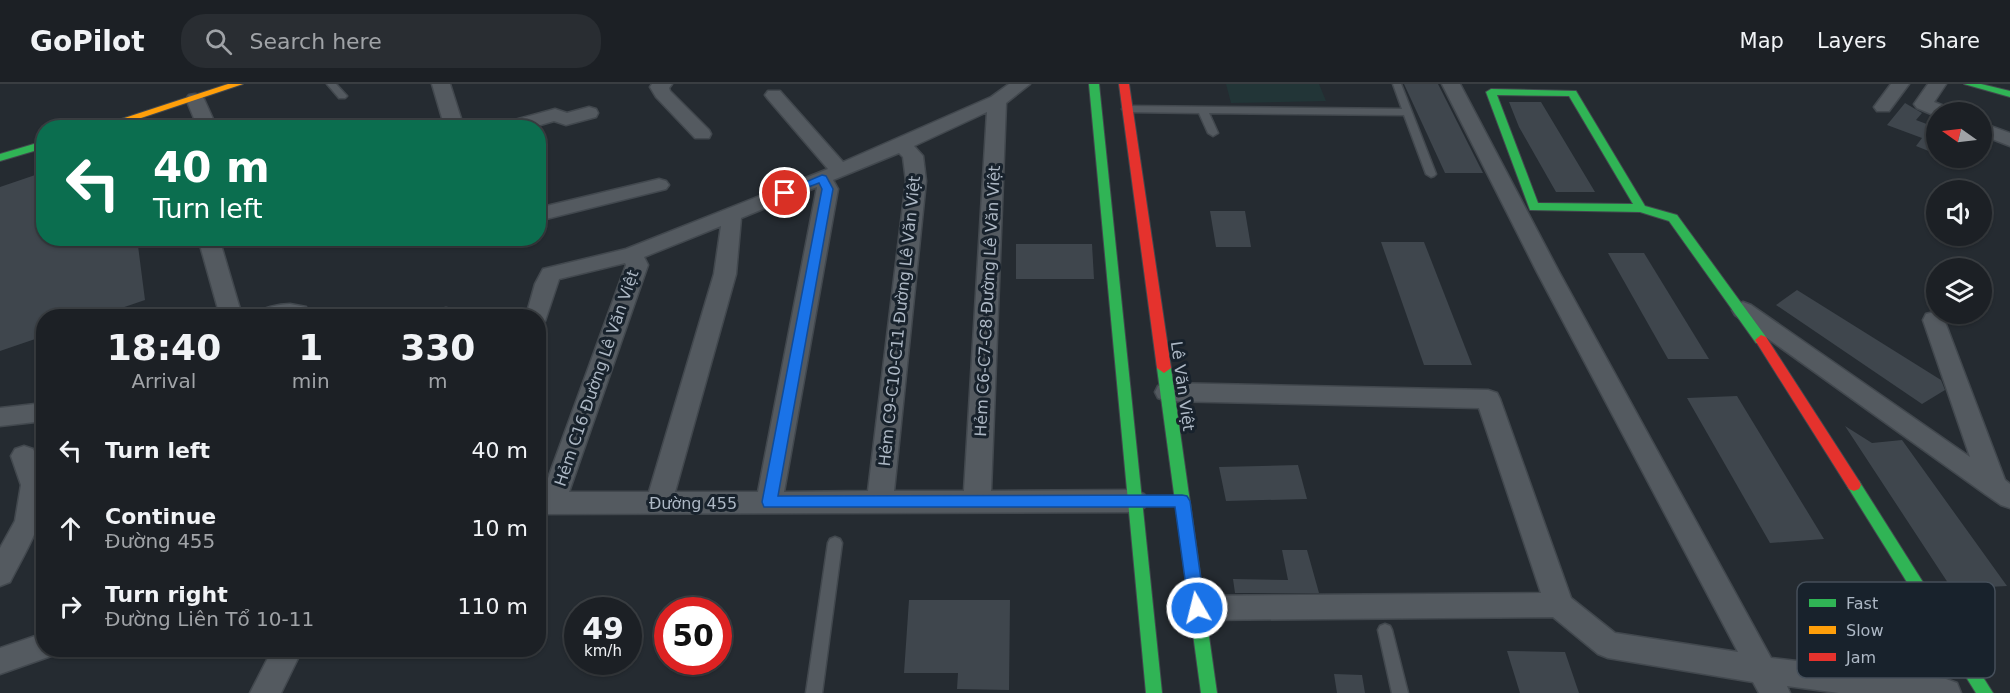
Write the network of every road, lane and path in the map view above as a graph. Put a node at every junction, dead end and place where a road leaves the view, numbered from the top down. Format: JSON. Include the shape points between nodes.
{"nodes":[{"id":1,"x":238,"y":84,"type":"edge"},
{"id":2,"x":331,"y":84,"type":"edge"},
{"id":3,"x":441,"y":84,"type":"edge"},
{"id":4,"x":663,"y":84,"type":"edge"},
{"id":5,"x":1021,"y":84,"type":"edge"},
{"id":6,"x":1094,"y":84,"type":"edge"},
{"id":7,"x":1124,"y":84,"type":"edge"},
{"id":8,"x":1397,"y":84,"type":"edge"},
{"id":9,"x":1451,"y":84,"type":"edge"},
{"id":10,"x":1900,"y":84,"type":"edge"},
{"id":11,"x":1936,"y":84,"type":"edge"},
{"id":12,"x":1970,"y":84,"type":"edge"},
{"id":13,"x":2010,"y":94,"type":"edge"},
{"id":14,"x":774,"y":95,"type":"dead end"},
{"id":15,"x":342,"y":96,"type":"dead end"},
{"id":16,"x":195,"y":99,"type":"junction"},
{"id":17,"x":997,"y":101,"type":"junction"},
{"id":18,"x":1926,"y":105,"type":"edge"},
{"id":19,"x":1883,"y":107,"type":"dead end"},
{"id":20,"x":1127,"y":109,"type":"junction"},
{"id":21,"x":1203,"y":110,"type":"junction"},
{"id":22,"x":1408,"y":112,"type":"junction"},
{"id":23,"x":590,"y":113,"type":"dead end"},
{"id":24,"x":125,"y":120,"type":"edge"},
{"id":25,"x":204,"y":120,"type":"edge"},
{"id":26,"x":452,"y":120,"type":"edge"},
{"id":27,"x":539,"y":120,"type":"edge"},
{"id":28,"x":1213,"y":133,"type":"dead end"},
{"id":29,"x":1992,"y":133,"type":"edge"},
{"id":30,"x":702,"y":134,"type":"dead end"},
{"id":31,"x":2010,"y":140,"type":"edge"},
{"id":32,"x":902,"y":146,"type":"junction"},
{"id":33,"x":36,"y":147,"type":"edge"},
{"id":34,"x":0,"y":158,"type":"edge"},
{"id":35,"x":1431,"y":174,"type":"dead end"},
{"id":36,"x":831,"y":175,"type":"junction"},
{"id":37,"x":659,"y":185,"type":"dead end"},
{"id":38,"x":1641,"y":208,"type":"junction"},
{"id":39,"x":546,"y":213,"type":"edge"},
{"id":40,"x":730,"y":215,"type":"junction"},
{"id":41,"x":210,"y":246,"type":"edge"},
{"id":42,"x":632,"y":254,"type":"junction"},
{"id":43,"x":1736,"y":306,"type":"junction"},
{"id":44,"x":229,"y":309,"type":"edge"},
{"id":45,"x":279,"y":309,"type":"edge"},
{"id":46,"x":299,"y":309,"type":"edge"},
{"id":47,"x":540,"y":309,"type":"edge"},
{"id":48,"x":1936,"y":324,"type":"edge"},
{"id":49,"x":1167,"y":392,"type":"junction"},
{"id":50,"x":36,"y":413,"type":"edge"},
{"id":51,"x":0,"y":417,"type":"edge"},
{"id":52,"x":24,"y":456,"type":"dead end"},
{"id":53,"x":2002,"y":492,"type":"edge"},
{"id":54,"x":546,"y":500,"type":"edge"},
{"id":55,"x":977,"y":501,"type":"junction"},
{"id":56,"x":1141,"y":501,"type":"junction"},
{"id":57,"x":769,"y":502,"type":"junction"},
{"id":58,"x":880,"y":502,"type":"junction"},
{"id":59,"x":546,"y":503,"type":"edge"},
{"id":60,"x":659,"y":503,"type":"junction"},
{"id":61,"x":835,"y":543,"type":"dead end"},
{"id":62,"x":0,"y":573,"type":"edge"},
{"id":63,"x":1914,"y":582,"type":"edge"},
{"id":64,"x":1559,"y":605,"type":"junction"},
{"id":65,"x":1197,"y":608,"type":"junction"},
{"id":66,"x":1385,"y":630,"type":"dead end"},
{"id":67,"x":36,"y":649,"type":"edge"},
{"id":68,"x":283,"y":657,"type":"edge"},
{"id":69,"x":0,"y":661,"type":"edge"},
{"id":70,"x":1975,"y":678,"type":"edge"},
{"id":71,"x":1769,"y":681,"type":"edge"},
{"id":72,"x":265,"y":693,"type":"edge"},
{"id":73,"x":814,"y":693,"type":"edge"},
{"id":74,"x":1154,"y":693,"type":"edge"},
{"id":75,"x":1209,"y":693,"type":"edge"},
{"id":76,"x":1400,"y":693,"type":"edge"},
{"id":77,"x":1946,"y":693,"type":"edge"},
{"id":78,"x":1984,"y":693,"type":"edge"}],
"edges":[{"from":1,"to":16,"type":"main road"},
{"from":2,"to":15,"type":"lane"},
{"from":3,"to":26,"type":"street"},
{"from":4,"to":30,"type":"street","via":[[659,87],[662,93]]},
{"from":5,"to":17,"type":"street"},
{"from":6,"to":56,"type":"main road"},
{"from":7,"to":20,"type":"main road","name":"Lê Văn Việt"},
{"from":8,"to":22,"type":"lane"},
{"from":9,"to":71,"type":"street"},
{"from":10,"to":19,"type":"street"},
{"from":11,"to":18,"type":"street","via":[[1923,104]]},
{"from":12,"to":13,"type":"main road"},
{"from":14,"to":36,"type":"street"},
{"from":16,"to":24,"type":"main road"},
{"from":16,"to":25,"type":"street"},
{"from":17,"to":32,"type":"street"},
{"from":17,"to":55,"type":"street","name":"Hẻm C6-C7-C8 Đường Lê Văn Việt"},
{"from":20,"to":21,"type":"lane"},
{"from":20,"to":49,"type":"main road","name":"Lê Văn Việt"},
{"from":21,"to":22,"type":"lane"},
{"from":21,"to":28,"type":"lane"},
{"from":22,"to":35,"type":"lane"},
{"from":23,"to":27,"type":"street"},
{"from":29,"to":31,"type":"street"},
{"from":32,"to":36,"type":"street"},
{"from":32,"to":58,"type":"street","name":"Hẻm C9-C10-C11 Đường Lê Văn Việt","via":[[913,156],[916,181]]},
{"from":33,"to":34,"type":"main road"},
{"from":36,"to":40,"type":"street"},
{"from":36,"to":57,"type":"street"},
{"from":37,"to":39,"type":"street"},
{"from":38,"to":38,"type":"main road","via":[[1534,207],[1491,92],[1572,93]]},
{"from":38,"to":43,"type":"main road","via":[[1673,218]]},
{"from":40,"to":42,"type":"street"},
{"from":40,"to":60,"type":"street","via":[[725,274]]},
{"from":41,"to":44,"type":"street"},
{"from":42,"to":47,"type":"street","via":[[551,274],[545,281]]},
{"from":42,"to":54,"type":"street","name":"Hẻm C16 Đường Lê Văn Việt","via":[[637,265]]},
{"from":43,"to":53,"type":"street"},
{"from":43,"to":63,"type":"main road","via":[[1782,371]]},
{"from":45,"to":46,"type":"lane"},
{"from":48,"to":53,"type":"street"},
{"from":49,"to":64,"type":"street","via":[[1488,399]]},
{"from":49,"to":65,"type":"main road","name":"Lê Văn Việt","via":[[1176,501]]},
{"from":50,"to":51,"type":"street"},
{"from":52,"to":62,"type":"street","via":[[34,486],[28,522]]},
{"from":55,"to":56,"type":"street","name":"Đường 455"},
{"from":55,"to":58,"type":"street","name":"Đường 455"},
{"from":56,"to":74,"type":"main road"},
{"from":57,"to":58,"type":"street","name":"Đường 455"},
{"from":57,"to":60,"type":"street","name":"Đường 455"},
{"from":59,"to":60,"type":"street","name":"Đường 455"},
{"from":61,"to":73,"type":"lane"},
{"from":64,"to":65,"type":"street"},
{"from":64,"to":71,"type":"street","via":[[1608,645]]},
{"from":65,"to":75,"type":"main road","name":"Lê Văn Việt"},
{"from":66,"to":76,"type":"lane"},
{"from":67,"to":69,"type":"street"},
{"from":68,"to":72,"type":"street"},
{"from":70,"to":78,"type":"main road"},
{"from":71,"to":77,"type":"street"}]}
